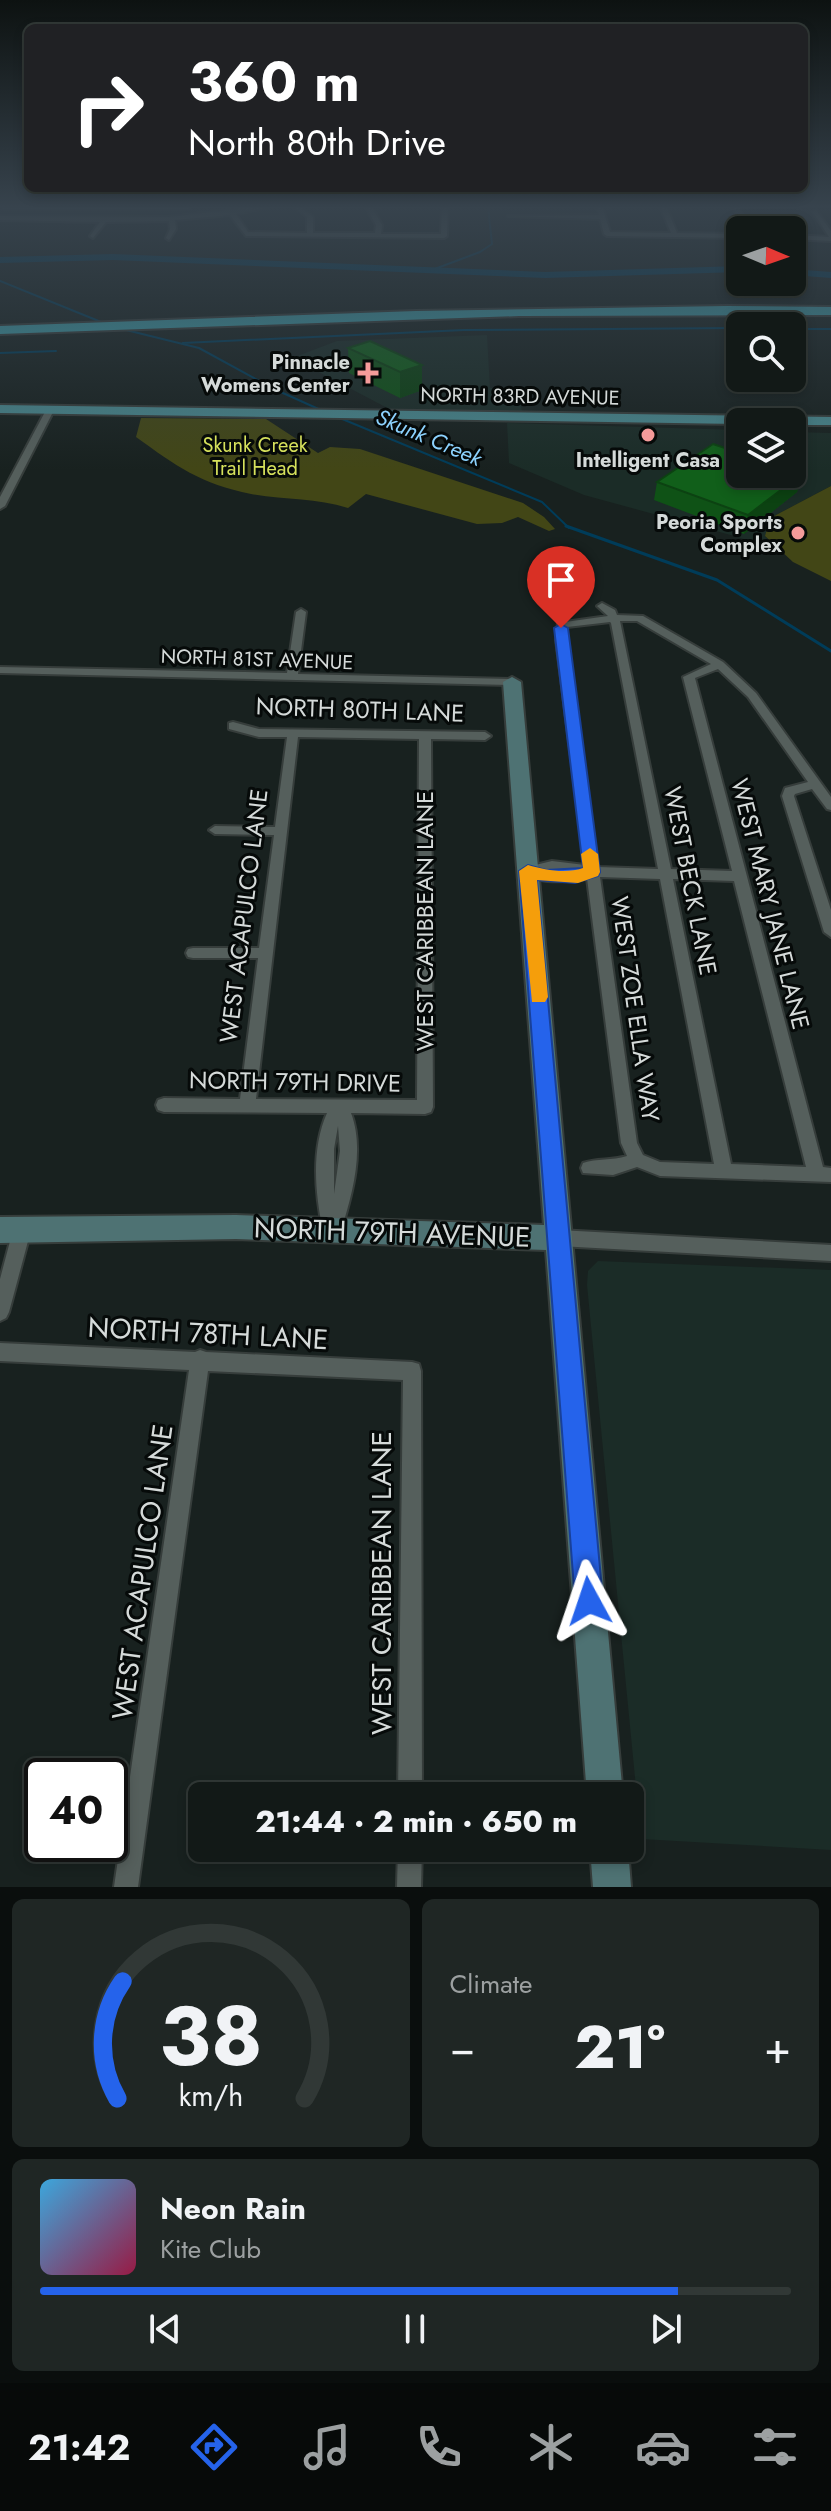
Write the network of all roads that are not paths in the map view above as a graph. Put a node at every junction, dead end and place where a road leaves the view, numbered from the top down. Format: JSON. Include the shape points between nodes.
{"nodes":[{"id":1,"x":831,"y":311,"type":"edge"},
{"id":2,"x":831,"y":320,"type":"edge"},
{"id":3,"x":0,"y":330,"type":"edge"},
{"id":4,"x":0,"y":339,"type":"edge"},
{"id":5,"x":0,"y":409,"type":"edge"},
{"id":6,"x":50,"y":410,"type":"junction"},
{"id":7,"x":403,"y":416,"type":"junction"},
{"id":8,"x":831,"y":421,"type":"edge"},
{"id":9,"x":726,"y":426,"type":"edge"},
{"id":10,"x":806,"y":427,"type":"edge"},
{"id":11,"x":831,"y":428,"type":"edge"},
{"id":12,"x":0,"y":506,"type":"edge"},
{"id":13,"x":602,"y":606,"type":"dead end"},
{"id":14,"x":301,"y":612,"type":"dead end"},
{"id":15,"x":615,"y":618,"type":"junction"},
{"id":16,"x":719,"y":664,"type":"junction"},
{"id":17,"x":0,"y":670,"type":"edge"},
{"id":18,"x":292,"y":678,"type":"junction"},
{"id":19,"x":512,"y":682,"type":"joint"},
{"id":20,"x":233,"y":726,"type":"dead end"},
{"id":21,"x":293,"y":734,"type":"junction"},
{"id":22,"x":425,"y":735,"type":"junction"},
{"id":23,"x":485,"y":736,"type":"dead end"},
{"id":24,"x":816,"y":784,"type":"junction"},
{"id":25,"x":831,"y":806,"type":"edge"},
{"id":26,"x":215,"y":830,"type":"dead end"},
{"id":27,"x":281,"y":831,"type":"junction"},
{"id":28,"x":528,"y":871,"type":"junction"},
{"id":29,"x":592,"y":872,"type":"junction"},
{"id":30,"x":665,"y":874,"type":"junction"},
{"id":31,"x":740,"y":876,"type":"junction"},
{"id":32,"x":831,"y":932,"type":"edge"},
{"id":33,"x":193,"y":953,"type":"dead end"},
{"id":34,"x":264,"y":953,"type":"junction"},
{"id":35,"x":164,"y":1105,"type":"dead end"},
{"id":36,"x":247,"y":1105,"type":"junction"},
{"id":37,"x":340,"y":1106,"type":"junction"},
{"id":38,"x":425,"y":1107,"type":"joint"},
{"id":39,"x":637,"y":1160,"type":"junction"},
{"id":40,"x":589,"y":1168,"type":"dead end"},
{"id":41,"x":724,"y":1171,"type":"junction"},
{"id":42,"x":824,"y":1175,"type":"edge"},
{"id":43,"x":11,"y":1230,"type":"edge"},
{"id":44,"x":332,"y":1231,"type":"junction"},
{"id":45,"x":559,"y":1238,"type":"junction"},
{"id":46,"x":831,"y":1253,"type":"edge"},
{"id":47,"x":0,"y":1312,"type":"edge"},
{"id":48,"x":0,"y":1352,"type":"edge"},
{"id":49,"x":200,"y":1359,"type":"junction"},
{"id":50,"x":412,"y":1371,"type":"joint"},
{"id":51,"x":410,"y":1782,"type":"edge"},
{"id":52,"x":604,"y":1782,"type":"edge"},
{"id":53,"x":410,"y":1862,"type":"edge"},
{"id":54,"x":610,"y":1862,"type":"edge"},
{"id":55,"x":126,"y":1887,"type":"edge"},
{"id":56,"x":409,"y":1887,"type":"edge"},
{"id":57,"x":612,"y":1887,"type":"edge"}],
"edges":[{"from":1,"to":3,"type":"highway","via":[[603,309]]},
{"from":2,"to":4,"type":"highway","via":[[538,319]]},
{"from":5,"to":6,"type":"main road","name":"NORTH 83RD AVENUE"},
{"from":6,"to":7,"type":"main road","name":"NORTH 83RD AVENUE"},
{"from":6,"to":12,"type":"street"},
{"from":7,"to":8,"type":"main road","name":"NORTH 83RD AVENUE"},
{"from":7,"to":9,"type":"main road","name":"NORTH 83RD AVENUE"},
{"from":10,"to":11,"type":"main road"},
{"from":13,"to":15,"type":"street"},
{"from":14,"to":18,"type":"street"},
{"from":15,"to":16,"type":"street","via":[[645,619]]},
{"from":15,"to":29,"type":"street","name":"WEST ZOE ELLA WAY","via":[[562,625],[560,631]]},
{"from":15,"to":30,"type":"street","name":"WEST BECK LANE"},
{"from":16,"to":24,"type":"street","via":[[752,695]]},
{"from":16,"to":31,"type":"street","name":"WEST MARY JANE LANE","via":[[689,677]]},
{"from":17,"to":18,"type":"street","name":"NORTH 81ST AVENUE"},
{"from":18,"to":19,"type":"street","name":"NORTH 81ST AVENUE"},
{"from":19,"to":28,"type":"street"},
{"from":20,"to":21,"type":"street","name":"NORTH 80TH LANE"},
{"from":21,"to":22,"type":"street","name":"NORTH 80TH LANE"},
{"from":21,"to":27,"type":"street","name":"WEST ACAPULCO LANE"},
{"from":22,"to":23,"type":"street","name":"NORTH 80TH LANE"},
{"from":22,"to":38,"type":"street","name":"WEST CARIBBEAN LANE"},
{"from":24,"to":25,"type":"street"},
{"from":24,"to":32,"type":"street","via":[[794,787],[788,796]]},
{"from":26,"to":27,"type":"street"},
{"from":27,"to":34,"type":"street","name":"WEST ACAPULCO LANE"},
{"from":28,"to":29,"type":"street","via":[[575,877]]},
{"from":28,"to":45,"type":"street"},
{"from":29,"to":30,"type":"street"},
{"from":29,"to":39,"type":"street","name":"WEST ZOE ELLA WAY","via":[[629,1143]]},
{"from":30,"to":31,"type":"street"},
{"from":30,"to":41,"type":"street","name":"WEST BECK LANE"},
{"from":31,"to":42,"type":"street","name":"WEST MARY JANE LANE"},
{"from":33,"to":34,"type":"street"},
{"from":34,"to":36,"type":"street","name":"WEST ACAPULCO LANE"},
{"from":35,"to":36,"type":"street","name":"NORTH 79TH DRIVE"},
{"from":36,"to":37,"type":"street","name":"NORTH 79TH DRIVE"},
{"from":37,"to":38,"type":"street","name":"NORTH 79TH DRIVE"},
{"from":37,"to":44,"type":"street","via":[[347,1121],[343,1201]]},
{"from":39,"to":40,"type":"street"},
{"from":39,"to":41,"type":"street","via":[[660,1169]]},
{"from":41,"to":42,"type":"street"},
{"from":43,"to":44,"type":"street","name":"NORTH 79TH AVENUE"},
{"from":43,"to":47,"type":"street"},
{"from":44,"to":45,"type":"street","name":"NORTH 79TH AVENUE"},
{"from":45,"to":46,"type":"street","name":"NORTH 79TH AVENUE"},
{"from":45,"to":52,"type":"street"},
{"from":48,"to":49,"type":"street","name":"NORTH 78TH LANE"},
{"from":49,"to":50,"type":"street","name":"NORTH 78TH LANE"},
{"from":49,"to":55,"type":"street","name":"WEST ACAPULCO LANE"},
{"from":50,"to":51,"type":"street","name":"WEST CARIBBEAN LANE"},
{"from":53,"to":56,"type":"street"},
{"from":54,"to":57,"type":"street"}]}
